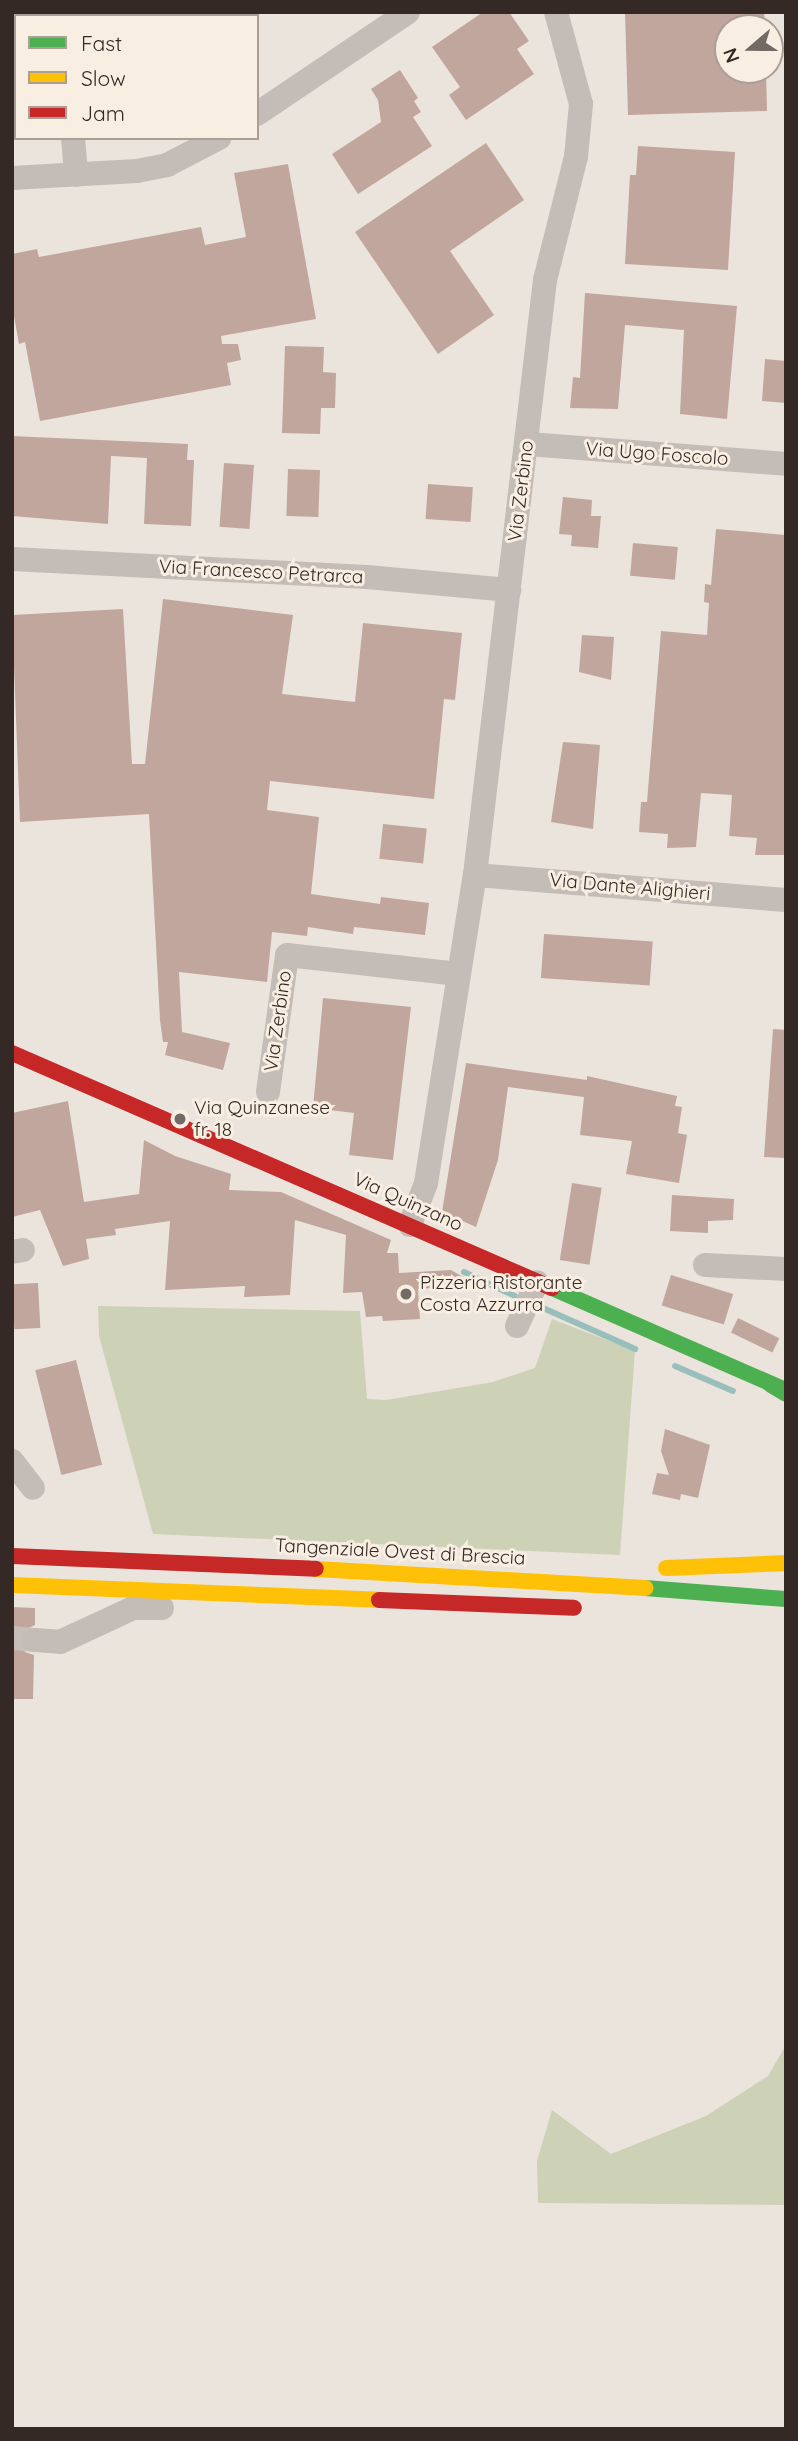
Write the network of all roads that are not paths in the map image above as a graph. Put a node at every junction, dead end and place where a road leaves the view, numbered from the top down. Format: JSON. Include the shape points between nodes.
{"nodes":[{"id":1,"x":408,"y":12,"type":"edge"},
{"id":2,"x":556,"y":12,"type":"edge"},
{"id":3,"x":259,"y":113,"type":"edge"},
{"id":4,"x":73,"y":140,"type":"edge"},
{"id":5,"x":215,"y":140,"type":"edge"},
{"id":6,"x":76,"y":175,"type":"junction"},
{"id":7,"x":12,"y":178,"type":"edge"},
{"id":8,"x":528,"y":444,"type":"junction"},
{"id":9,"x":786,"y":464,"type":"edge"},
{"id":10,"x":12,"y":559,"type":"edge"},
{"id":11,"x":509,"y":590,"type":"junction"},
{"id":12,"x":475,"y":874,"type":"junction"},
{"id":13,"x":786,"y":900,"type":"edge"},
{"id":14,"x":459,"y":974,"type":"junction"},
{"id":15,"x":12,"y":1053,"type":"edge"},
{"id":16,"x":268,"y":1092,"type":"dead end"},
{"id":17,"x":410,"y":1225,"type":"junction"},
{"id":18,"x":705,"y":1265,"type":"dead end"},
{"id":19,"x":786,"y":1269,"type":"edge"},
{"id":20,"x":537,"y":1282,"type":"junction"},
{"id":21,"x":517,"y":1326,"type":"dead end"},
{"id":22,"x":781,"y":1390,"type":"edge"},
{"id":23,"x":12,"y":1461,"type":"edge"},
{"id":24,"x":33,"y":1489,"type":"dead end"},
{"id":25,"x":12,"y":1556,"type":"edge"},
{"id":26,"x":786,"y":1563,"type":"edge"},
{"id":27,"x":535,"y":1579,"type":"junction"},
{"id":28,"x":12,"y":1585,"type":"edge"},
{"id":29,"x":786,"y":1599,"type":"edge"},
{"id":30,"x":433,"y":1602,"type":"junction"},
{"id":31,"x":595,"y":1608,"type":"dead end"},
{"id":32,"x":717,"y":1611,"type":"dead end"},
{"id":33,"x":786,"y":1611,"type":"edge"},
{"id":34,"x":34,"y":1640,"type":"tunnel mouth"}],
"edges":[{"from":1,"to":3,"type":"street"},
{"from":2,"to":8,"type":"street","name":"Via Zerbino","via":[[581,104],[576,157],[545,280],[531,373]]},
{"from":4,"to":6,"type":"street"},
{"from":5,"to":6,"type":"street","via":[[167,165]]},
{"from":6,"to":7,"type":"street"},
{"from":8,"to":9,"type":"street","name":"Via Ugo Foscolo"},
{"from":8,"to":11,"type":"street","name":"Via Zerbino"},
{"from":10,"to":11,"type":"street","name":"Via Francesco Petrarca","via":[[367,577]]},
{"from":11,"to":12,"type":"street","name":"Via Zerbino"},
{"from":12,"to":13,"type":"street","name":"Via Dante Alighieri"},
{"from":12,"to":14,"type":"street","name":"Via Zerbino"},
{"from":14,"to":16,"type":"street","name":"Via Zerbino","via":[[287,955]]},
{"from":14,"to":17,"type":"street","name":"Via Zerbino","via":[[426,1184]]},
{"from":15,"to":17,"type":"main road","name":"Via Quinzano"},
{"from":17,"to":20,"type":"main road","name":"Via Quinzano"},
{"from":18,"to":19,"type":"street"},
{"from":20,"to":21,"type":"street"},
{"from":20,"to":22,"type":"main road","name":"Via Quinzano"},
{"from":23,"to":24,"type":"street"},
{"from":25,"to":27,"type":"main road","name":"Tangenziale Ovest di Brescia"},
{"from":26,"to":27,"type":"main road"},
{"from":27,"to":29,"type":"main road","name":"Tangenziale Ovest di Brescia"},
{"from":28,"to":30,"type":"main road"},
{"from":30,"to":31,"type":"main road"},
{"from":30,"to":34,"type":"street","via":[[375,1611],[133,1608],[60,1642]]},
{"from":32,"to":33,"type":"main road"}]}
